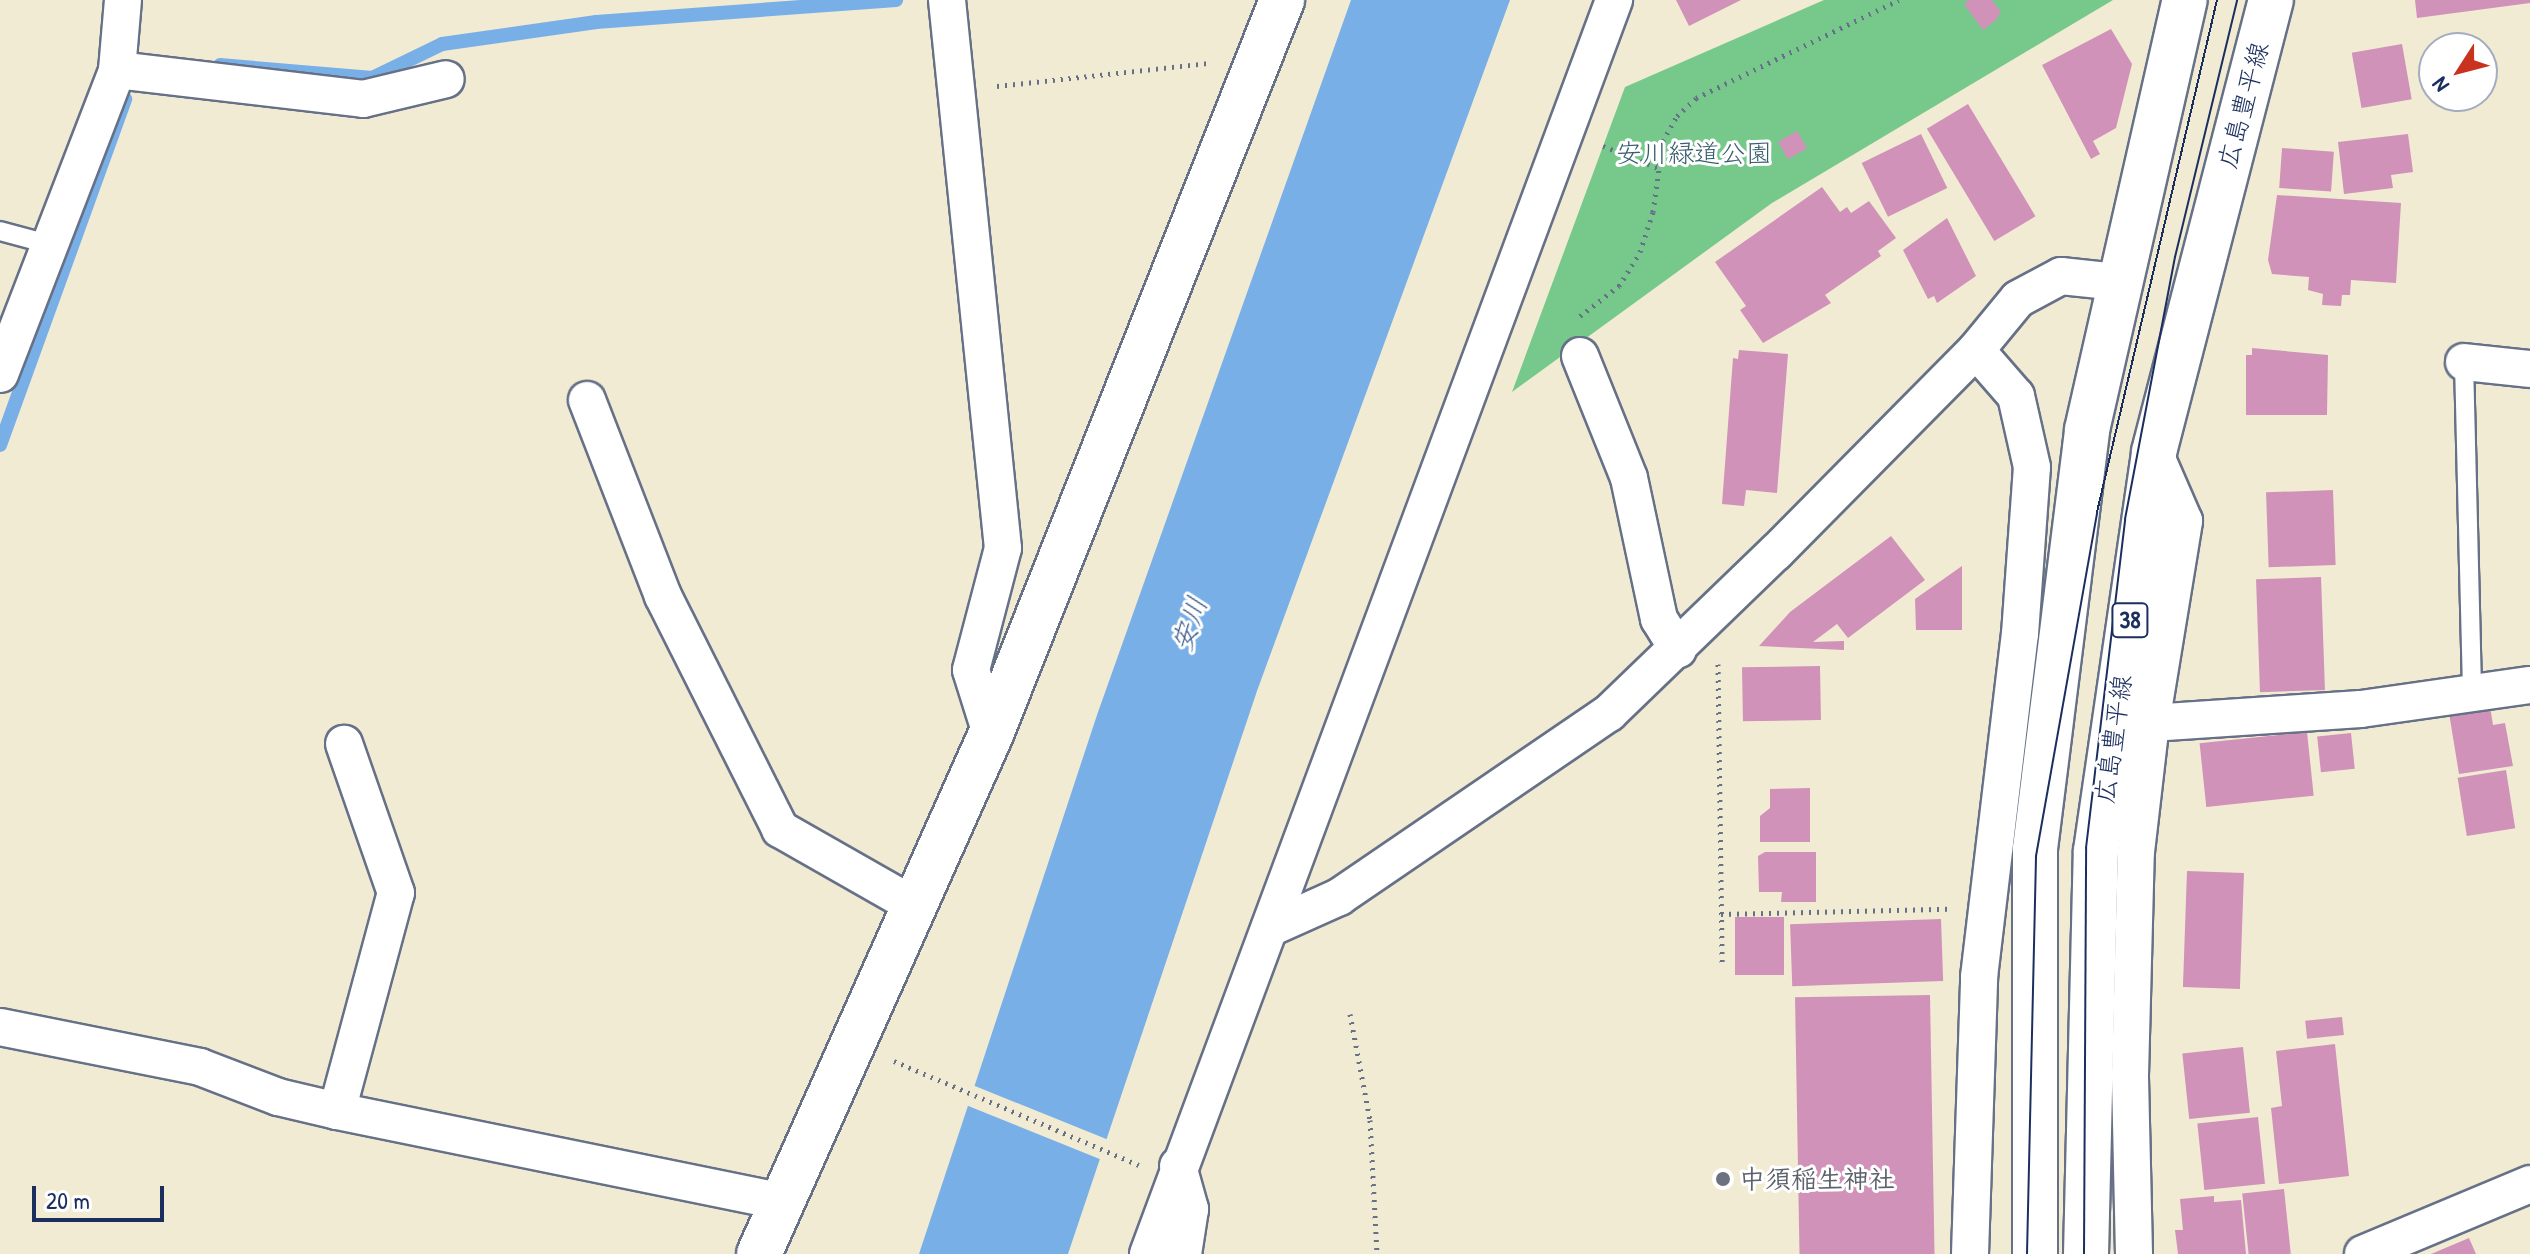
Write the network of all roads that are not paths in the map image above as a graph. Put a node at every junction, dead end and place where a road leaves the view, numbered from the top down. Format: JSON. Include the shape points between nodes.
{"nodes":[{"id":1,"x":123,"y":0,"type":"edge"},
{"id":2,"x":947,"y":0,"type":"edge"},
{"id":3,"x":1282,"y":0,"type":"edge"},
{"id":4,"x":1614,"y":0,"type":"edge"},
{"id":5,"x":2185,"y":0,"type":"edge"},
{"id":6,"x":2271,"y":0,"type":"edge"},
{"id":7,"x":117,"y":70,"type":"junction"},
{"id":8,"x":446,"y":79,"type":"dead end"},
{"id":9,"x":0,"y":231,"type":"edge"},
{"id":10,"x":52,"y":245,"type":"junction"},
{"id":11,"x":2117,"y":282,"type":"junction"},
{"id":12,"x":1976,"y":350,"type":"junction"},
{"id":13,"x":1580,"y":356,"type":"dead end"},
{"id":14,"x":2464,"y":362,"type":"joint"},
{"id":15,"x":2530,"y":369,"type":"edge"},
{"id":16,"x":0,"y":374,"type":"edge"},
{"id":17,"x":587,"y":400,"type":"dead end"},
{"id":18,"x":2154,"y":452,"type":"junction"},
{"id":19,"x":1678,"y":649,"type":"junction"},
{"id":20,"x":2530,"y":685,"type":"edge"},
{"id":21,"x":2472,"y":693,"type":"junction"},
{"id":22,"x":2151,"y":723,"type":"junction"},
{"id":23,"x":991,"y":734,"type":"junction"},
{"id":24,"x":344,"y":744,"type":"dead end"},
{"id":25,"x":913,"y":905,"type":"junction"},
{"id":26,"x":1270,"y":928,"type":"junction"},
{"id":27,"x":0,"y":1027,"type":"edge"},
{"id":28,"x":337,"y":1111,"type":"junction"},
{"id":29,"x":1163,"y":1168,"type":"junction"},
{"id":30,"x":2530,"y":1184,"type":"edge"},
{"id":31,"x":783,"y":1202,"type":"junction"},
{"id":32,"x":759,"y":1254,"type":"edge"},
{"id":33,"x":1148,"y":1254,"type":"edge"},
{"id":34,"x":1183,"y":1254,"type":"edge"},
{"id":35,"x":1970,"y":1254,"type":"edge"},
{"id":36,"x":2035,"y":1254,"type":"edge"},
{"id":37,"x":2086,"y":1254,"type":"edge"},
{"id":38,"x":2134,"y":1254,"type":"edge"},
{"id":39,"x":2363,"y":1254,"type":"edge"}],
"edges":[{"from":1,"to":7,"type":"street"},
{"from":2,"to":23,"type":"street","via":[[1003,548],[971,670]]},
{"from":3,"to":23,"type":"main road"},
{"from":4,"to":26,"type":"street"},
{"from":5,"to":11,"type":"main road"},
{"from":6,"to":18,"type":"main road","name":"広島豊平線","number":"38"},
{"from":7,"to":8,"type":"street","via":[[363,99],[397,95]]},
{"from":7,"to":10,"type":"street"},
{"from":9,"to":10,"type":"lane"},
{"from":10,"to":16,"type":"street"},
{"from":11,"to":12,"type":"street","via":[[2061,276],[2018,299]]},
{"from":11,"to":36,"type":"main road","via":[[2087,430],[2035,849]]},
{"from":12,"to":19,"type":"street"},
{"from":12,"to":35,"type":"street","via":[[2016,396],[2032,467],[2020,634],[1979,977]]},
{"from":13,"to":19,"type":"street","via":[[1629,478],[1659,619]]},
{"from":14,"to":15,"type":"street"},
{"from":14,"to":21,"type":"lane"},
{"from":17,"to":25,"type":"street","via":[[663,596],[780,829]]},
{"from":18,"to":22,"type":"street","via":[[2184,521]]},
{"from":18,"to":37,"type":"main road","name":"広島豊平線","number":"38","via":[[2096,851]]},
{"from":19,"to":26,"type":"street","via":[[1609,713],[1339,897]]},
{"from":20,"to":21,"type":"street"},
{"from":21,"to":22,"type":"street","via":[[2361,709]]},
{"from":22,"to":38,"type":"street","via":[[2136,852],[2130,1075]]},
{"from":23,"to":25,"type":"main road"},
{"from":24,"to":28,"type":"street","via":[[396,893]]},
{"from":25,"to":31,"type":"main road"},
{"from":26,"to":29,"type":"street"},
{"from":27,"to":28,"type":"street","via":[[200,1067],[278,1097]]},
{"from":28,"to":31,"type":"street"},
{"from":29,"to":33,"type":"street"},
{"from":29,"to":34,"type":"street","via":[[1190,1209]]},
{"from":30,"to":39,"type":"street"},
{"from":31,"to":32,"type":"main road"}]}
